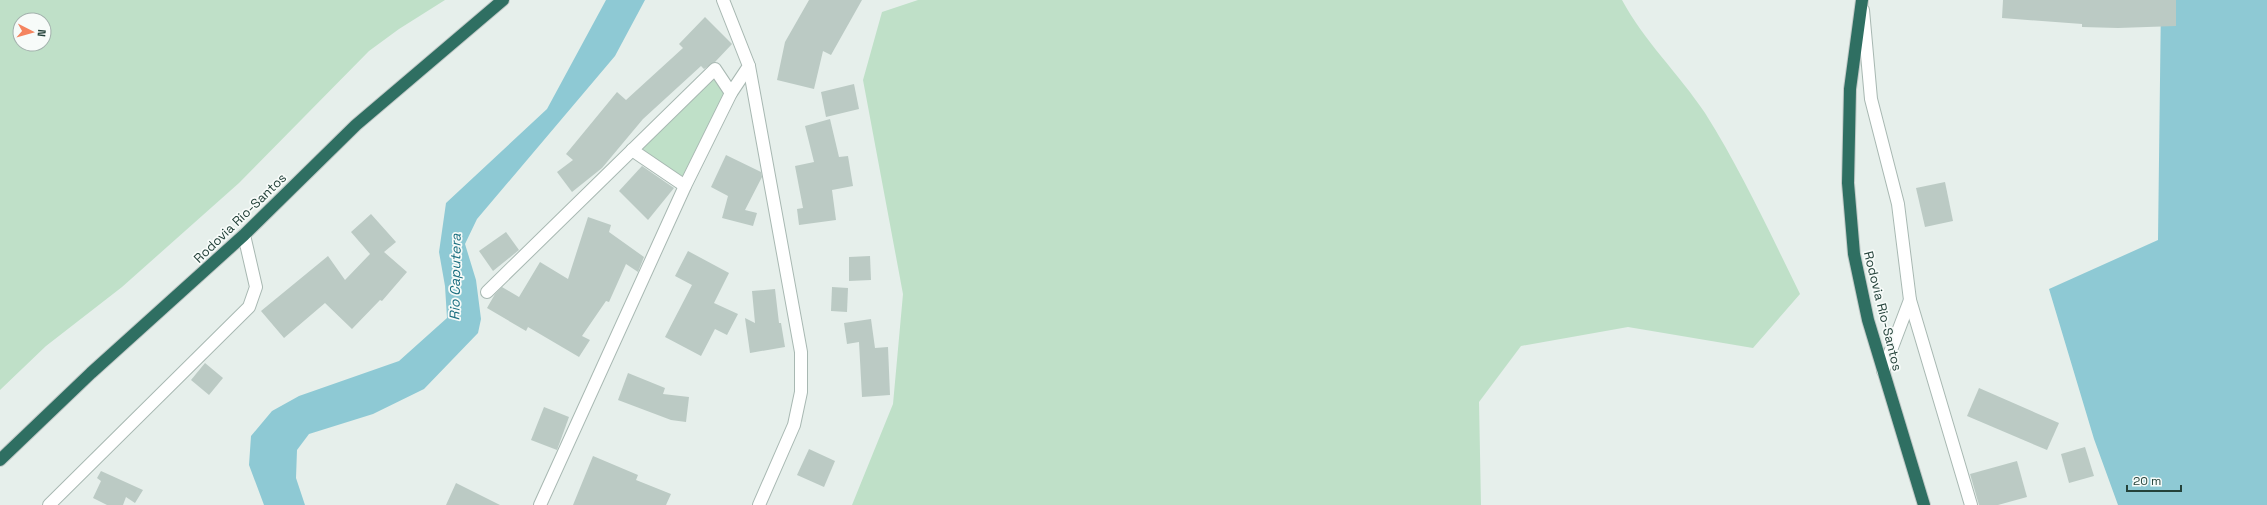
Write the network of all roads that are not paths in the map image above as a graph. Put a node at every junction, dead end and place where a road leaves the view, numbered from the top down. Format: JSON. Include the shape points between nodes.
{"nodes":[{"id":1,"x":503,"y":0,"type":"edge"},
{"id":2,"x":723,"y":0,"type":"edge"},
{"id":3,"x":1862,"y":0,"type":"edge"},
{"id":4,"x":749,"y":66,"type":"junction"},
{"id":5,"x":731,"y":93,"type":"junction"},
{"id":6,"x":632,"y":150,"type":"junction"},
{"id":7,"x":685,"y":186,"type":"junction"},
{"id":8,"x":244,"y":236,"type":"junction"},
{"id":9,"x":487,"y":292,"type":"dead end"},
{"id":10,"x":1910,"y":300,"type":"junction"},
{"id":11,"x":1883,"y":371,"type":"junction"},
{"id":12,"x":0,"y":460,"type":"edge"},
{"id":13,"x":49,"y":505,"type":"edge"},
{"id":14,"x":540,"y":505,"type":"edge"},
{"id":15,"x":758,"y":505,"type":"edge"},
{"id":16,"x":1924,"y":505,"type":"edge"},
{"id":17,"x":1972,"y":505,"type":"edge"}],
"edges":[{"from":1,"to":8,"type":"highway","name":"Rodovia Rio-Santos","via":[[356,126]]},
{"from":2,"to":4,"type":"street"},
{"from":3,"to":10,"type":"street","via":[[1871,99],[1898,204]]},
{"from":3,"to":11,"type":"highway","name":"Rodovia Rio-Santos","via":[[1850,88],[1848,183],[1854,254],[1868,320]]},
{"from":4,"to":5,"type":"street"},
{"from":4,"to":15,"type":"street","via":[[801,352],[801,392],[794,425]]},
{"from":5,"to":6,"type":"street","via":[[715,69]]},
{"from":5,"to":7,"type":"street"},
{"from":6,"to":7,"type":"street"},
{"from":6,"to":9,"type":"street"},
{"from":7,"to":14,"type":"street"},
{"from":8,"to":12,"type":"highway","name":"Rodovia Rio-Santos","via":[[91,373]]},
{"from":8,"to":13,"type":"street","via":[[256,287],[249,307]]},
{"from":10,"to":11,"type":"street"},
{"from":10,"to":17,"type":"street"},
{"from":11,"to":16,"type":"highway","name":"Rodovia Rio-Santos"}]}
